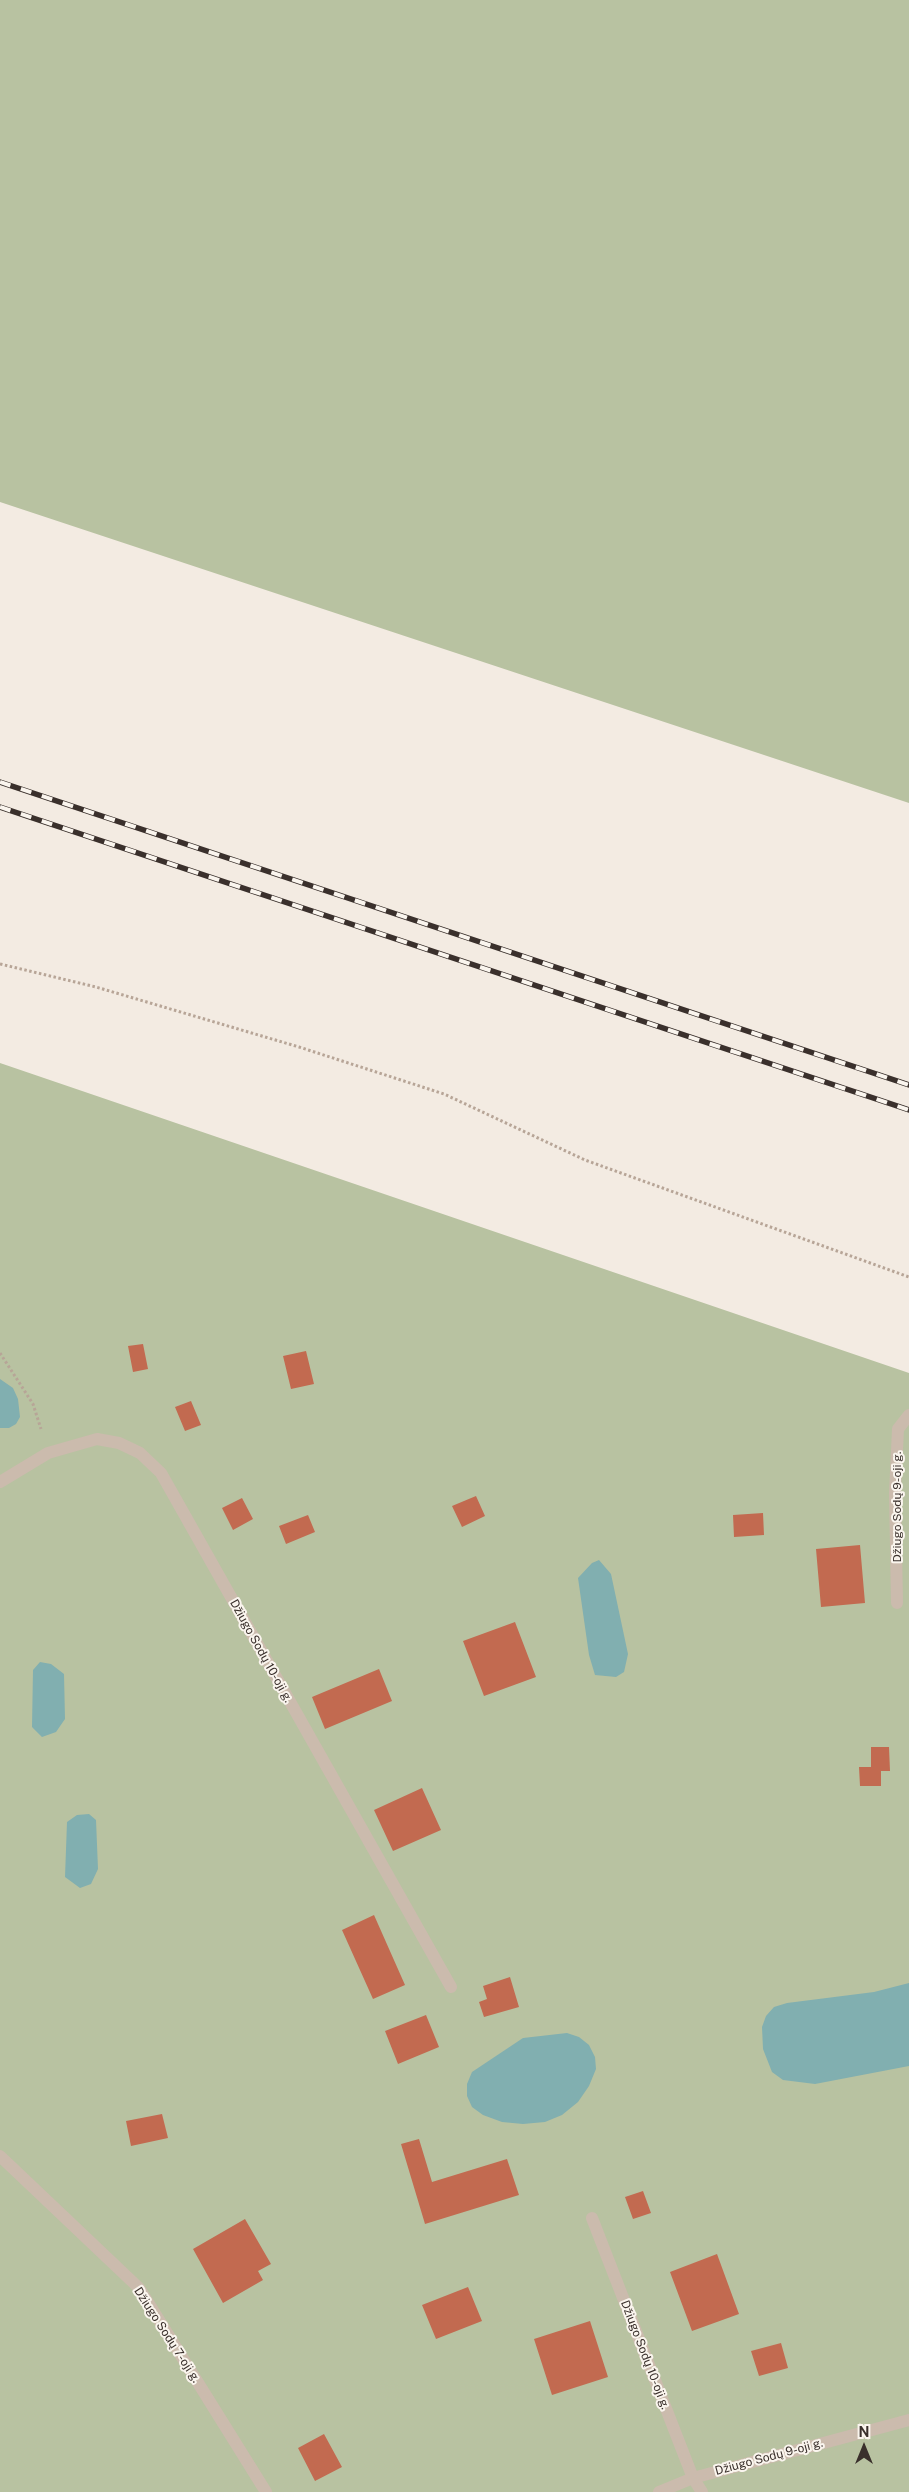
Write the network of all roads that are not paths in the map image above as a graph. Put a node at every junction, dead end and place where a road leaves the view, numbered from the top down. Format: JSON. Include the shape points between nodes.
{"nodes":[{"id":1,"x":909,"y":1415,"type":"edge"},
{"id":2,"x":0,"y":1482,"type":"edge"},
{"id":3,"x":897,"y":1603,"type":"dead end"},
{"id":4,"x":451,"y":1987,"type":"dead end"},
{"id":5,"x":0,"y":2156,"type":"edge"},
{"id":6,"x":592,"y":2218,"type":"dead end"},
{"id":7,"x":909,"y":2420,"type":"edge"},
{"id":8,"x":693,"y":2478,"type":"junction"},
{"id":9,"x":266,"y":2492,"type":"edge"},
{"id":10,"x":659,"y":2492,"type":"edge"},
{"id":11,"x":702,"y":2492,"type":"edge"}],
"edges":[{"from":1,"to":3,"type":"street","name":"Džiugo Sodų 9-oji g.","via":[[898,1430]]},
{"from":2,"to":4,"type":"street","name":"Džiugo Sodų 10-oji g.","via":[[48,1453],[97,1440],[119,1443],[140,1453],[161,1473]]},
{"from":5,"to":9,"type":"street","name":"Džiugo Sodų 7-oji g.","via":[[139,2288]]},
{"from":6,"to":8,"type":"street","name":"Džiugo Sodų 10-oji g."},
{"from":7,"to":8,"type":"street","name":"Džiugo Sodų 9-oji g."},
{"from":8,"to":10,"type":"street","name":"Džiugo Sodų 9-oji g."},
{"from":8,"to":11,"type":"street","name":"Džiugo Sodų 10-oji g."}]}
